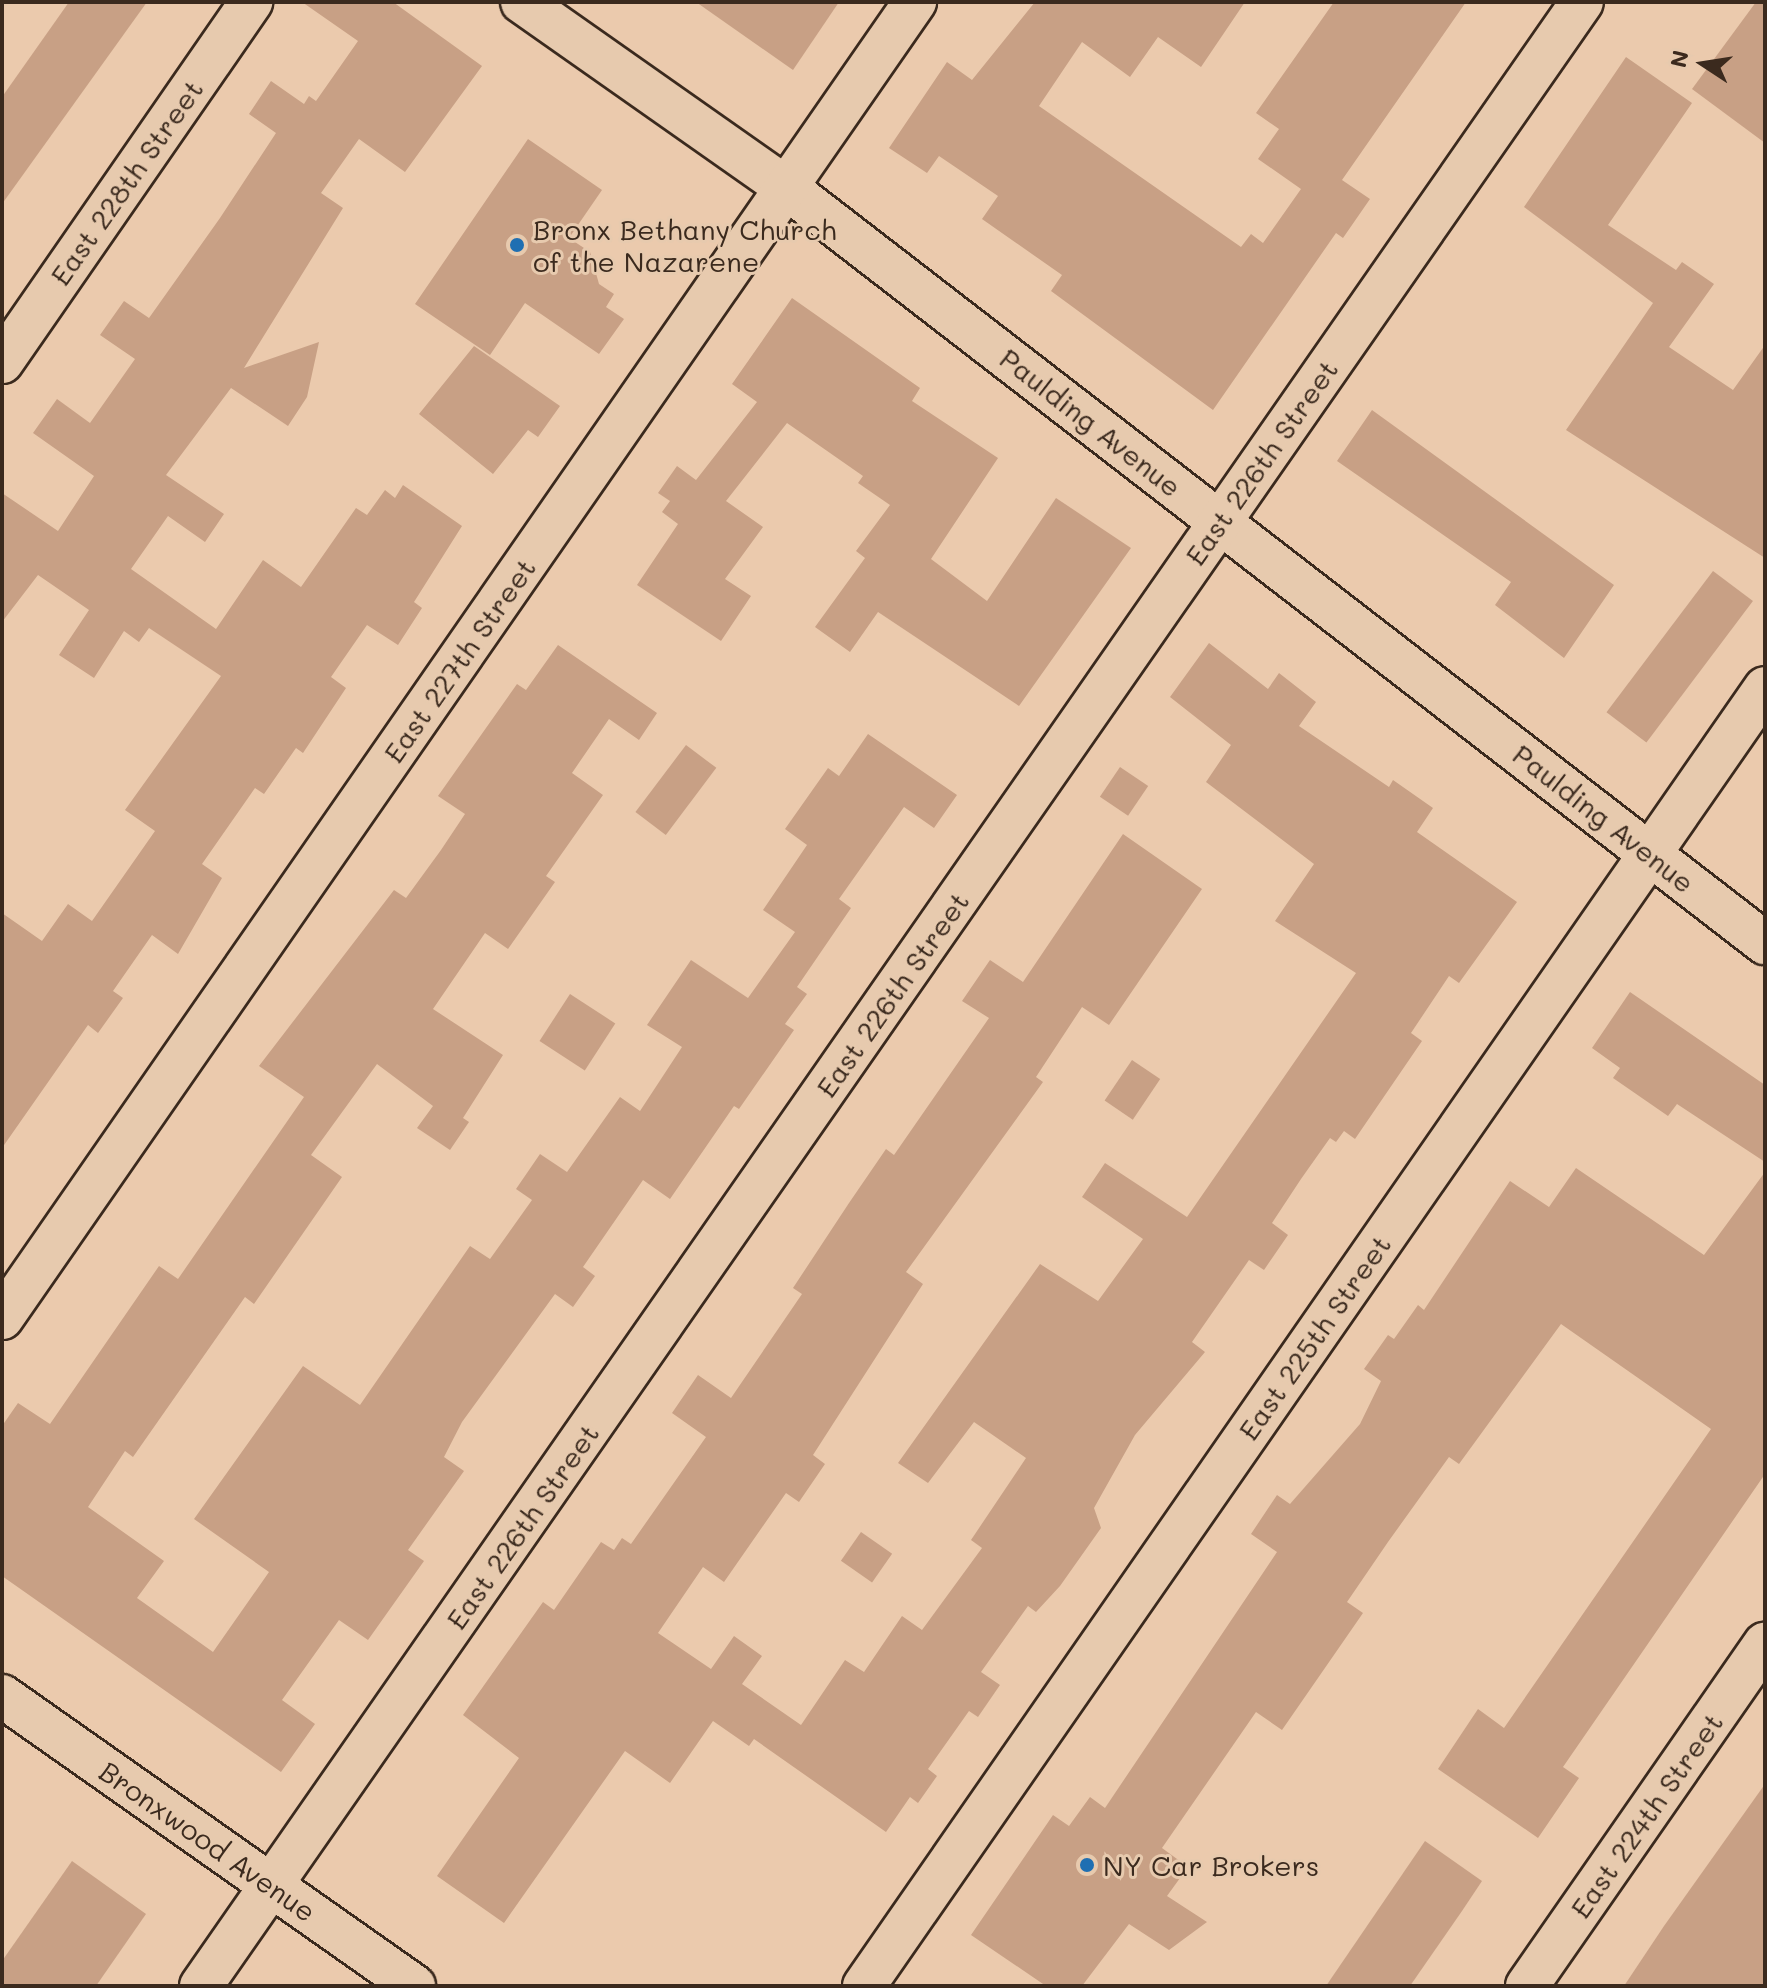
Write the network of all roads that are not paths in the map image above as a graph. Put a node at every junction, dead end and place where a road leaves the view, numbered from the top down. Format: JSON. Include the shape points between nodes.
{"nodes":[{"id":1,"x":251,"y":2,"type":"edge"},
{"id":2,"x":522,"y":2,"type":"edge"},
{"id":3,"x":915,"y":2,"type":"edge"},
{"id":4,"x":1582,"y":2,"type":"edge"},
{"id":5,"x":787,"y":188,"type":"junction"},
{"id":6,"x":2,"y":362,"type":"edge"},
{"id":7,"x":1220,"y":521,"type":"junction"},
{"id":8,"x":1765,"y":688,"type":"edge"},
{"id":9,"x":1650,"y":854,"type":"junction"},
{"id":10,"x":1765,"y":943,"type":"edge"},
{"id":11,"x":2,"y":1318,"type":"edge"},
{"id":12,"x":1765,"y":1644,"type":"edge"},
{"id":13,"x":2,"y":1696,"type":"edge"},
{"id":14,"x":272,"y":1884,"type":"junction"},
{"id":15,"x":201,"y":1986,"type":"edge"},
{"id":16,"x":414,"y":1986,"type":"edge"},
{"id":17,"x":864,"y":1986,"type":"edge"},
{"id":18,"x":1527,"y":1986,"type":"edge"}],
"edges":[{"from":1,"to":6,"type":"street","name":"East 228th Street"},
{"from":2,"to":5,"type":"street","name":"Paulding Avenue"},
{"from":3,"to":5,"type":"street","name":"East 227th Street"},
{"from":4,"to":7,"type":"street","name":"East 226th Street"},
{"from":5,"to":7,"type":"street","name":"Paulding Avenue"},
{"from":5,"to":11,"type":"street","name":"East 227th Street"},
{"from":7,"to":9,"type":"street","name":"Paulding Avenue"},
{"from":7,"to":14,"type":"street","name":"East 226th Street"},
{"from":8,"to":9,"type":"street","name":"East 225th Street"},
{"from":9,"to":10,"type":"street","name":"Paulding Avenue"},
{"from":9,"to":17,"type":"street","name":"East 225th Street"},
{"from":12,"to":18,"type":"street","name":"East 224th Street"},
{"from":13,"to":14,"type":"street","name":"Bronxwood Avenue"},
{"from":14,"to":15,"type":"street","name":"East 226th Street"},
{"from":14,"to":16,"type":"street","name":"Bronxwood Avenue"}]}
